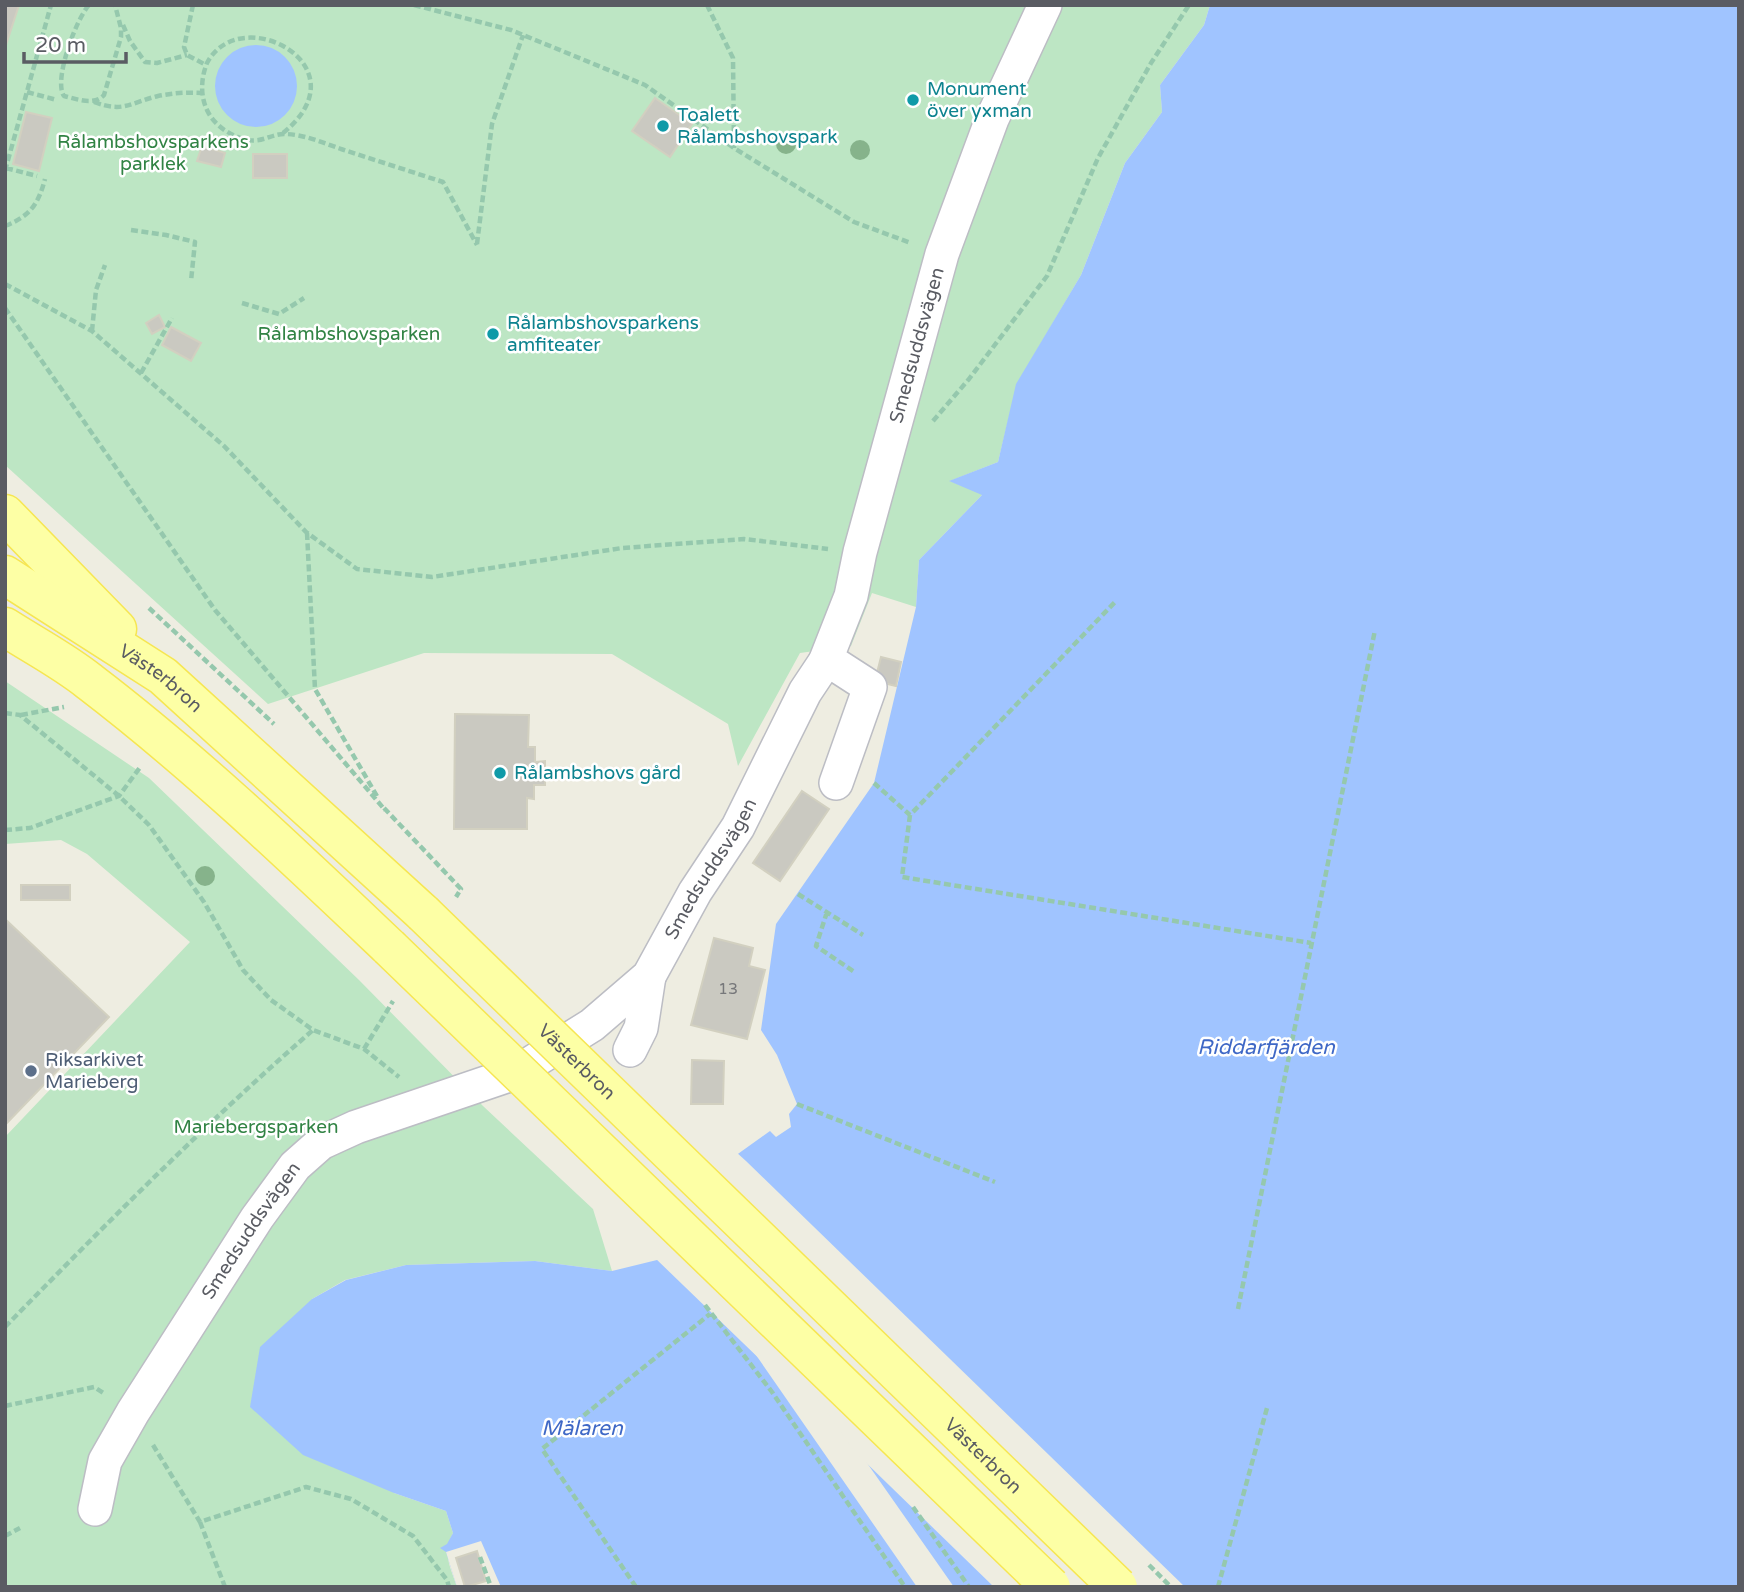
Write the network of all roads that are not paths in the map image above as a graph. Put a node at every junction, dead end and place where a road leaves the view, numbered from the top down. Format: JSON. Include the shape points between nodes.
{"nodes":[{"id":1,"x":1045,"y":5,"type":"edge"},
{"id":2,"x":5,"y":514,"type":"edge"},
{"id":3,"x":5,"y":575,"type":"edge"},
{"id":4,"x":5,"y":627,"type":"edge"},
{"id":5,"x":825,"y":662,"type":"junction"},
{"id":6,"x":163,"y":676,"type":"junction"},
{"id":7,"x":836,"y":783,"type":"dead end"},
{"id":8,"x":649,"y":976,"type":"junction"},
{"id":9,"x":630,"y":1050,"type":"dead end"},
{"id":10,"x":95,"y":1509,"type":"dead end"},
{"id":11,"x":1051,"y":1587,"type":"edge"},
{"id":12,"x":1118,"y":1587,"type":"edge"}],
"edges":[{"from":1,"to":5,"type":"street","name":"Smedsuddsvägen","via":[[992,119],[942,254],[851,596]]},
{"from":2,"to":6,"type":"main road"},
{"from":3,"to":6,"type":"main road","name":"Västerbron"},
{"from":4,"to":11,"type":"main road","bridge":true,"via":[[88,680],[268,832]]},
{"from":5,"to":7,"type":"street","via":[[870,687]]},
{"from":5,"to":8,"type":"street","name":"Smedsuddsvägen","via":[[805,692],[738,827],[695,892]]},
{"from":6,"to":12,"type":"main road","name":"Västerbron","bridge":true,"via":[[439,906]]},
{"from":8,"to":9,"type":"street","via":[[641,1028]]},
{"from":8,"to":10,"type":"street","name":"Smedsuddsvägen","via":[[592,1026],[515,1073],[356,1127],[321,1143],[295,1166],[133,1412],[105,1461]]}]}
